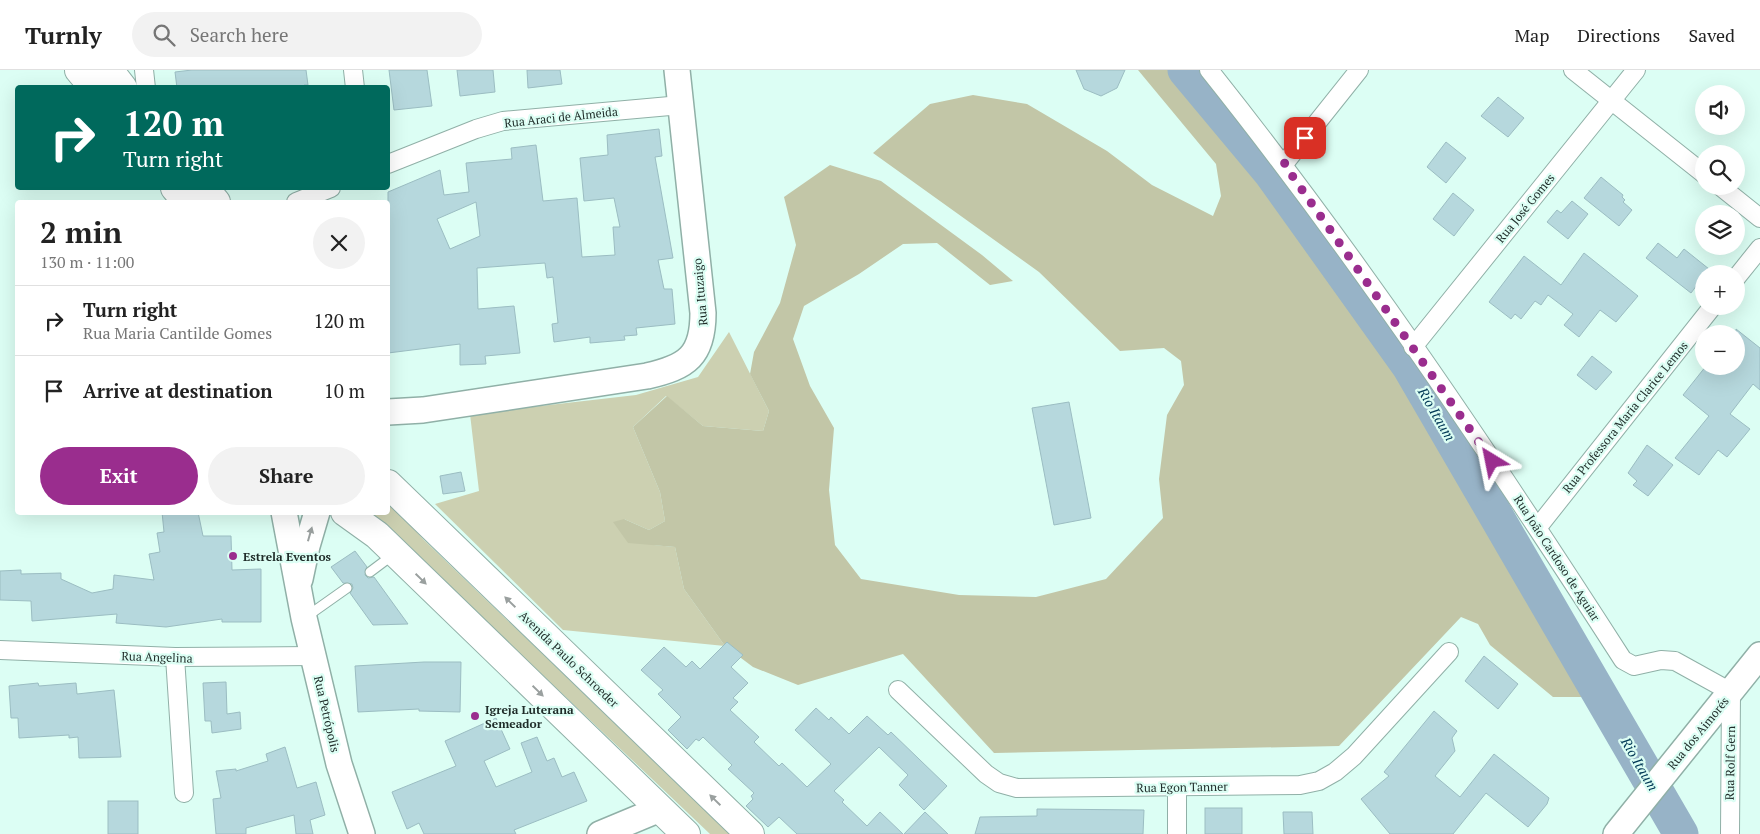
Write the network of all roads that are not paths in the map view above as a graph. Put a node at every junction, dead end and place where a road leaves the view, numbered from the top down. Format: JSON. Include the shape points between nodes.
{"nodes":[{"id":1,"x":80,"y":70,"type":"edge"},
{"id":2,"x":109,"y":70,"type":"edge"},
{"id":3,"x":144,"y":70,"type":"edge"},
{"id":4,"x":353,"y":70,"type":"edge"},
{"id":5,"x":677,"y":70,"type":"edge"},
{"id":6,"x":1209,"y":70,"type":"edge"},
{"id":7,"x":1359,"y":70,"type":"edge"},
{"id":8,"x":1573,"y":70,"type":"edge"},
{"id":9,"x":1636,"y":70,"type":"edge"},
{"id":10,"x":92,"y":85,"type":"edge"},
{"id":11,"x":122,"y":85,"type":"edge"},
{"id":12,"x":146,"y":85,"type":"edge"},
{"id":13,"x":355,"y":85,"type":"edge"},
{"id":14,"x":1612,"y":100,"type":"junction"},
{"id":15,"x":681,"y":105,"type":"junction"},
{"id":16,"x":390,"y":163,"type":"edge"},
{"id":17,"x":1284,"y":164,"type":"junction"},
{"id":18,"x":1695,"y":167,"type":"edge"},
{"id":19,"x":177,"y":190,"type":"edge"},
{"id":20,"x":206,"y":190,"type":"edge"},
{"id":21,"x":326,"y":190,"type":"edge"},
{"id":22,"x":1731,"y":195,"type":"edge"},
{"id":23,"x":185,"y":200,"type":"edge"},
{"id":24,"x":214,"y":200,"type":"edge"},
{"id":25,"x":301,"y":200,"type":"edge"},
{"id":26,"x":1760,"y":218,"type":"edge"},
{"id":27,"x":1760,"y":248,"type":"edge"},
{"id":28,"x":1745,"y":267,"type":"edge"},
{"id":29,"x":1706,"y":315,"type":"edge"},
{"id":30,"x":1413,"y":347,"type":"junction"},
{"id":31,"x":423,"y":410,"type":"junction"},
{"id":32,"x":390,"y":412,"type":"edge"},
{"id":33,"x":390,"y":423,"type":"edge"},
{"id":34,"x":390,"y":486,"type":"edge"},
{"id":35,"x":285,"y":515,"type":"edge"},
{"id":36,"x":316,"y":515,"type":"edge"},
{"id":37,"x":349,"y":515,"type":"edge"},
{"id":38,"x":1538,"y":527,"type":"junction"},
{"id":39,"x":396,"y":554,"type":"junction"},
{"id":40,"x":370,"y":572,"type":"dead end"},
{"id":41,"x":347,"y":588,"type":"dead end"},
{"id":42,"x":298,"y":591,"type":"junction"},
{"id":43,"x":304,"y":618,"type":"junction"},
{"id":44,"x":0,"y":650,"type":"edge"},
{"id":45,"x":1449,"y":652,"type":"dead end"},
{"id":46,"x":1760,"y":655,"type":"edge"},
{"id":47,"x":314,"y":656,"type":"junction"},
{"id":48,"x":174,"y":658,"type":"junction"},
{"id":49,"x":1744,"y":683,"type":"edge"},
{"id":50,"x":898,"y":690,"type":"dead end"},
{"id":51,"x":1177,"y":787,"type":"junction"},
{"id":52,"x":184,"y":793,"type":"dead end"},
{"id":53,"x":660,"y":809,"type":"junction"},
{"id":54,"x":1623,"y":826,"type":"edge"},
{"id":55,"x":362,"y":834,"type":"edge"},
{"id":56,"x":600,"y":834,"type":"edge"},
{"id":57,"x":686,"y":834,"type":"edge"},
{"id":58,"x":750,"y":834,"type":"edge"},
{"id":59,"x":1177,"y":834,"type":"edge"},
{"id":60,"x":1730,"y":834,"type":"edge"}],
"edges":[{"from":1,"to":10,"type":"main road"},
{"from":2,"to":11,"type":"main road"},
{"from":3,"to":12,"type":"street"},
{"from":4,"to":13,"type":"street"},
{"from":5,"to":15,"type":"street","name":"Rua Ituzaigo"},
{"from":6,"to":17,"type":"street","name":"Rua João Cardoso de Aguiar"},
{"from":7,"to":17,"type":"street"},
{"from":8,"to":14,"type":"street"},
{"from":9,"to":14,"type":"street","name":"Rua José Gomes"},
{"from":14,"to":18,"type":"street"},
{"from":14,"to":30,"type":"street","name":"Rua José Gomes"},
{"from":15,"to":16,"type":"street","name":"Rua Araci de Almeida","via":[[504,122],[467,132]]},
{"from":15,"to":31,"type":"street","name":"Rua Ituzaigo","via":[[703,313],[703,335],[697,349],[675,368],[647,376]]},
{"from":17,"to":30,"type":"street","name":"Rua João Cardoso de Aguiar"},
{"from":19,"to":23,"type":"main road"},
{"from":20,"to":24,"type":"main road"},
{"from":21,"to":25,"type":"street"},
{"from":22,"to":26,"type":"street"},
{"from":27,"to":28,"type":"street"},
{"from":29,"to":38,"type":"street","name":"Rua Professora Maria Clarice Lemos"},
{"from":30,"to":38,"type":"street","name":"Rua João Cardoso de Aguiar"},
{"from":31,"to":32,"type":"street","name":"Rua Ituzaigo"},
{"from":31,"to":33,"type":"street","name":"Rua Ituzaigo"},
{"from":58,"to":34,"type":"main road","name":"Avenida Paulo Schroeder","one_way":true},
{"from":35,"to":42,"type":"street","name":"Rua Petrópolis"},
{"from":42,"to":36,"type":"street","name":"Rua Petrópolis","one_way":true},
{"from":37,"to":39,"type":"main road"},
{"from":38,"to":49,"type":"street","name":"Rua João Cardoso de Aguiar","via":[[1623,660],[1634,666],[1661,660],[1674,661]]},
{"from":39,"to":40,"type":"lane"},
{"from":39,"to":53,"type":"main road","one_way":true},
{"from":41,"to":43,"type":"lane"},
{"from":42,"to":43,"type":"street","name":"Rua Petrópolis"},
{"from":43,"to":47,"type":"street","name":"Rua Petrópolis"},
{"from":44,"to":48,"type":"street","name":"Rua Angelina"},
{"from":45,"to":51,"type":"street","name":"Rua Egon Tanner","via":[[1354,756],[1319,780],[1300,785]]},
{"from":46,"to":49,"type":"street","name":"Rua dos Aimorés"},
{"from":47,"to":48,"type":"street","name":"Rua Angelina"},
{"from":47,"to":55,"type":"street","name":"Rua Petrópolis","via":[[339,764]]},
{"from":48,"to":52,"type":"street"},
{"from":49,"to":54,"type":"street","name":"Rua dos Aimorés"},
{"from":49,"to":60,"type":"street","name":"Rua Rolf Gern"},
{"from":50,"to":51,"type":"street","name":"Rua Egon Tanner","via":[[999,783],[1017,788]]},
{"from":51,"to":59,"type":"street"},
{"from":53,"to":56,"type":"street"},
{"from":53,"to":57,"type":"main road"}]}
